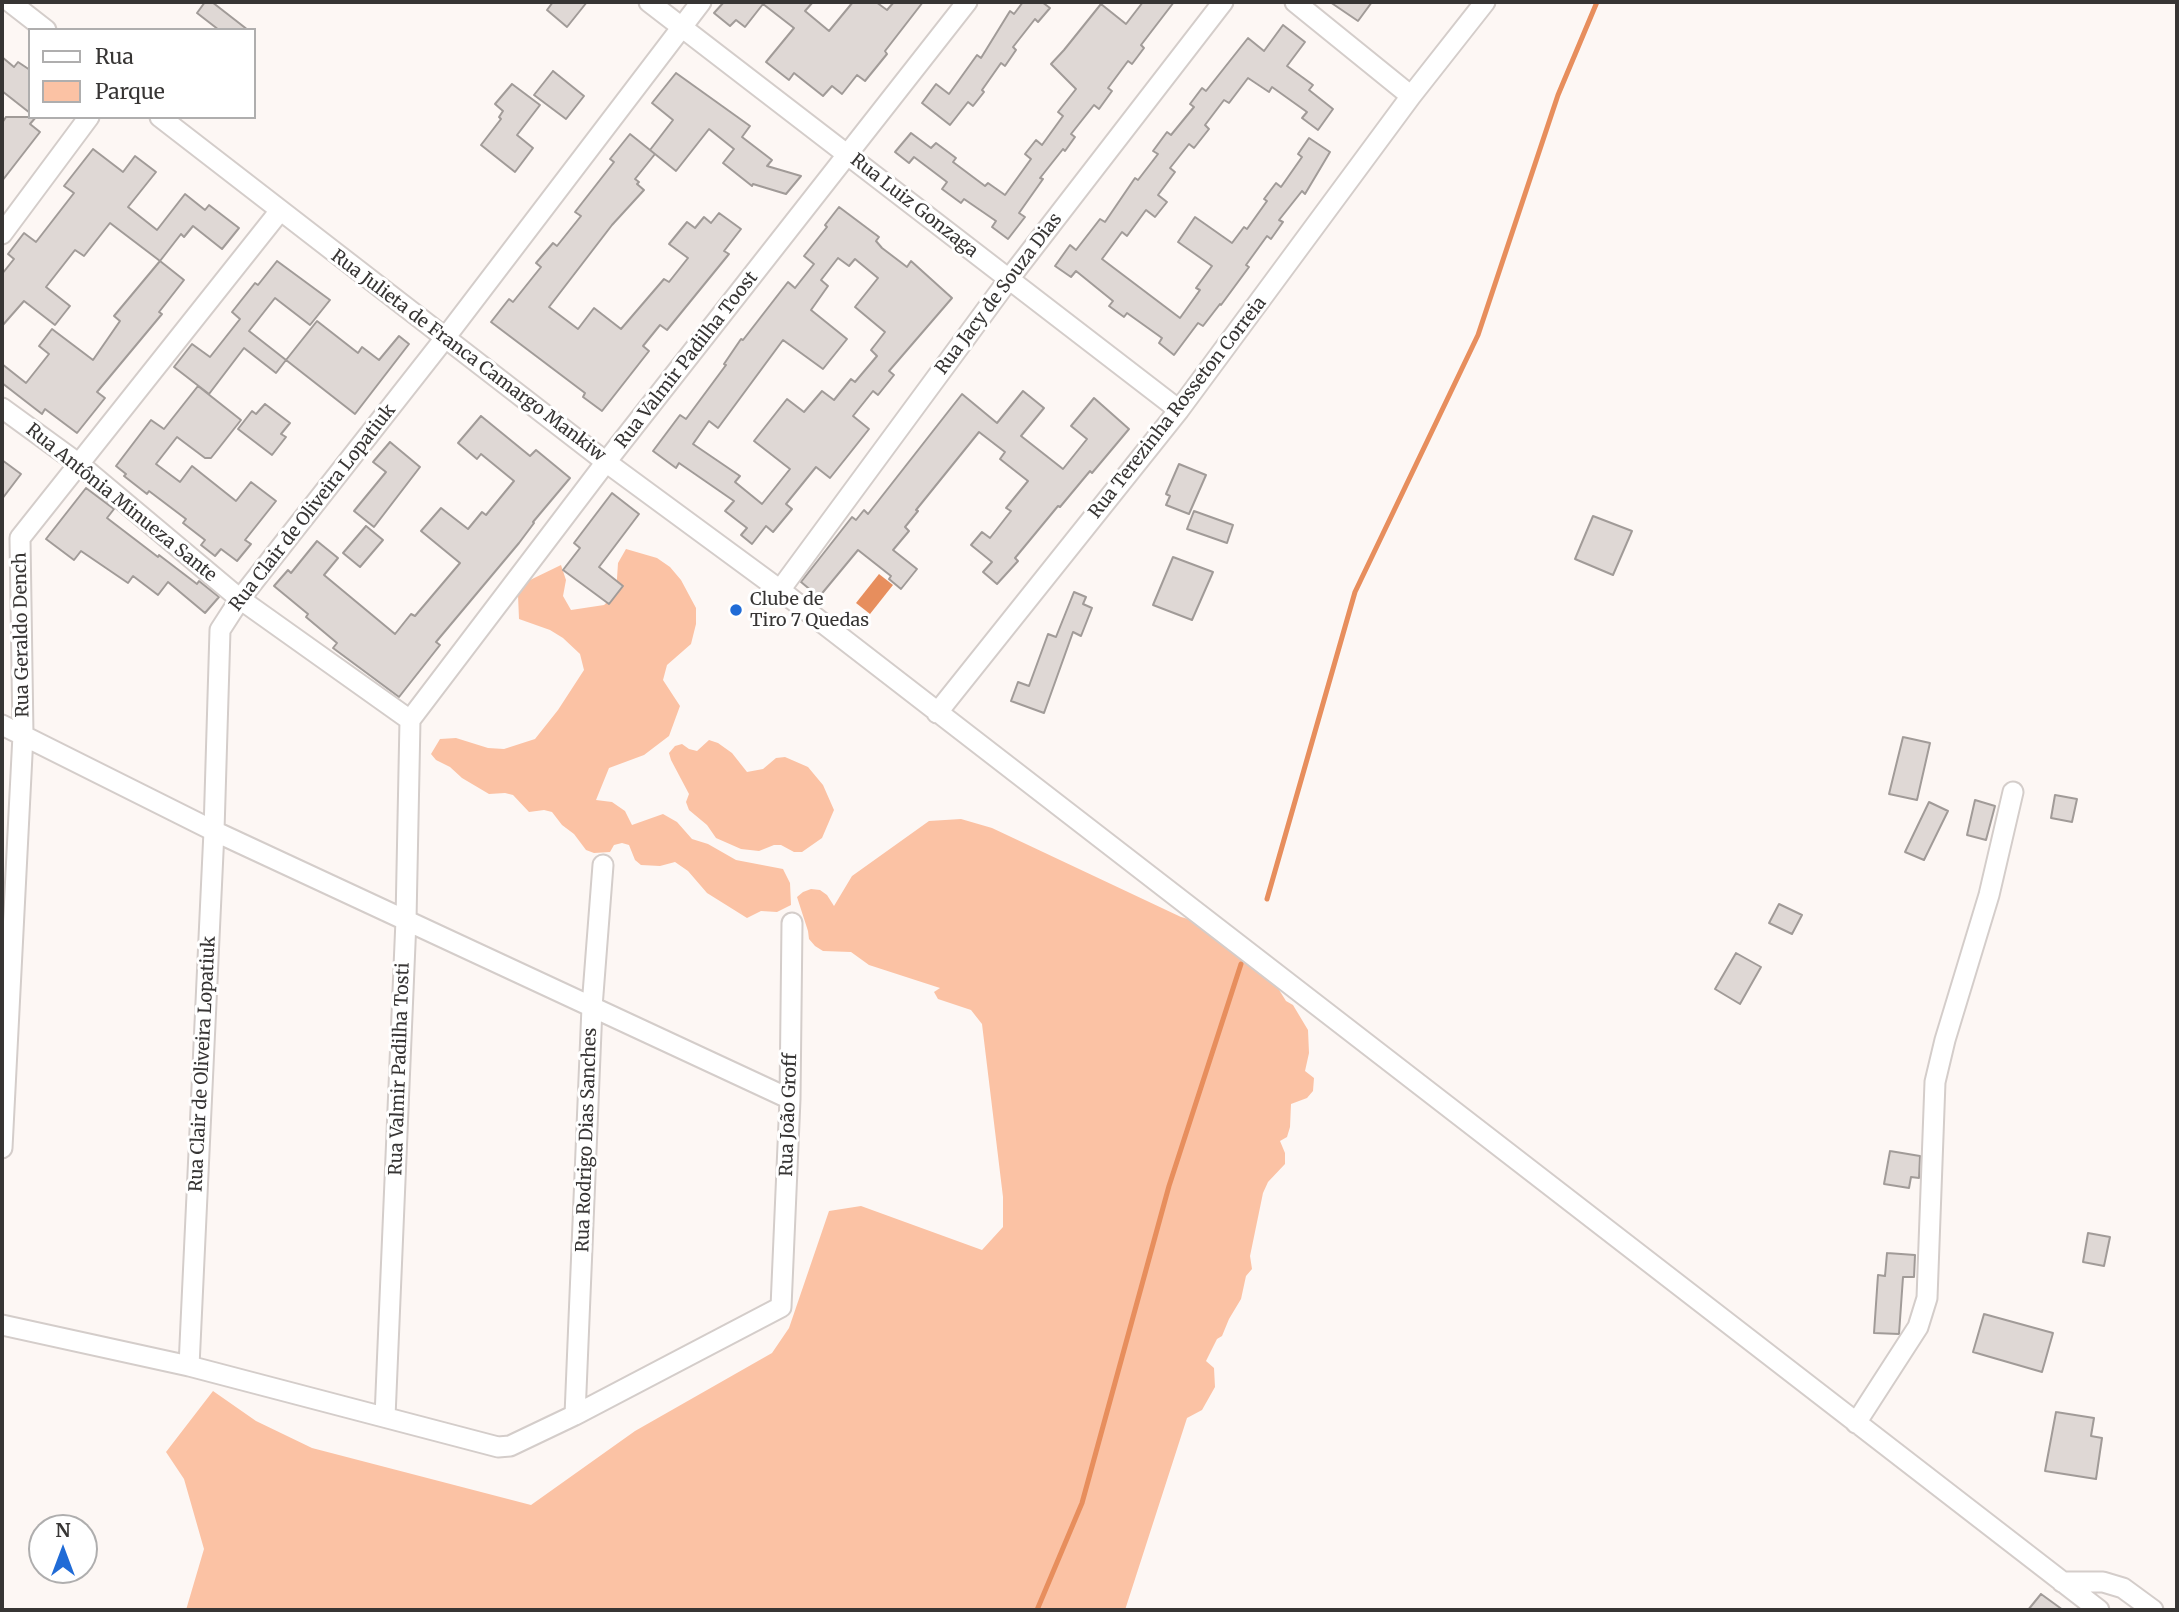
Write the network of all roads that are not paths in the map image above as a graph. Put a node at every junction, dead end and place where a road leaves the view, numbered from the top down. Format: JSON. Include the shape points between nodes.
{"nodes":[{"id":1,"x":10,"y":2,"type":"edge"},
{"id":2,"x":649,"y":2,"type":"edge"},
{"id":3,"x":701,"y":2,"type":"edge"},
{"id":4,"x":967,"y":2,"type":"edge"},
{"id":5,"x":1223,"y":2,"type":"edge"},
{"id":6,"x":1295,"y":2,"type":"edge"},
{"id":7,"x":1485,"y":2,"type":"edge"},
{"id":8,"x":682,"y":26,"type":"junction"},
{"id":9,"x":44,"y":28,"type":"edge"},
{"id":10,"x":1411,"y":96,"type":"junction"},
{"id":11,"x":88,"y":119,"type":"edge"},
{"id":12,"x":163,"y":119,"type":"edge"},
{"id":13,"x":848,"y":155,"type":"junction"},
{"id":14,"x":279,"y":212,"type":"junction"},
{"id":15,"x":2,"y":234,"type":"edge"},
{"id":16,"x":1009,"y":279,"type":"junction"},
{"id":17,"x":445,"y":338,"type":"junction"},
{"id":18,"x":2,"y":408,"type":"edge"},
{"id":19,"x":1179,"y":410,"type":"junction"},
{"id":20,"x":606,"y":462,"type":"junction"},
{"id":21,"x":79,"y":464,"type":"junction"},
{"id":22,"x":780,"y":590,"type":"junction"},
{"id":23,"x":240,"y":599,"type":"junction"},
{"id":24,"x":937,"y":713,"type":"junction"},
{"id":25,"x":410,"y":720,"type":"junction"},
{"id":26,"x":2,"y":725,"type":"edge"},
{"id":27,"x":23,"y":734,"type":"junction"},
{"id":28,"x":2013,"y":792,"type":"dead end"},
{"id":29,"x":214,"y":831,"type":"junction"},
{"id":30,"x":603,"y":865,"type":"dead end"},
{"id":31,"x":406,"y":920,"type":"junction"},
{"id":32,"x":792,"y":923,"type":"dead end"},
{"id":33,"x":592,"y":1007,"type":"junction"},
{"id":34,"x":790,"y":1099,"type":"junction"},
{"id":35,"x":2,"y":1148,"type":"edge"},
{"id":36,"x":2,"y":1325,"type":"edge"},
{"id":37,"x":190,"y":1366,"type":"junction"},
{"id":38,"x":575,"y":1415,"type":"junction"},
{"id":39,"x":385,"y":1417,"type":"junction"},
{"id":40,"x":1856,"y":1423,"type":"junction"},
{"id":41,"x":2062,"y":1582,"type":"junction"},
{"id":42,"x":2099,"y":1610,"type":"edge"},
{"id":43,"x":2152,"y":1610,"type":"edge"}],
"edges":[{"from":1,"to":9,"type":"street"},
{"from":2,"to":8,"type":"street","name":"Rua Luiz Gonzaga"},
{"from":3,"to":8,"type":"street","name":"Rua Clair de Oliveira Lopatiuk"},
{"from":4,"to":13,"type":"street","name":"Rua Valmir Padilha Toost"},
{"from":5,"to":16,"type":"street","name":"Rua Jacy de Souza Dias"},
{"from":6,"to":10,"type":"street"},
{"from":7,"to":10,"type":"street","name":"Rua Terezinha Rosseton Correia"},
{"from":8,"to":13,"type":"street","name":"Rua Luiz Gonzaga"},
{"from":8,"to":17,"type":"street","name":"Rua Clair de Oliveira Lopatiuk"},
{"from":10,"to":19,"type":"street","name":"Rua Terezinha Rosseton Correia"},
{"from":11,"to":15,"type":"street"},
{"from":12,"to":14,"type":"street","name":"Rua Julieta de Franca Camargo Mankiw"},
{"from":13,"to":16,"type":"street","name":"Rua Luiz Gonzaga"},
{"from":13,"to":20,"type":"street","name":"Rua Valmir Padilha Toost"},
{"from":14,"to":17,"type":"street","name":"Rua Julieta de Franca Camargo Mankiw"},
{"from":14,"to":21,"type":"street","name":"Rua Geraldo Dench"},
{"from":16,"to":19,"type":"street","name":"Rua Luiz Gonzaga"},
{"from":16,"to":22,"type":"street","name":"Rua Jacy de Souza Dias"},
{"from":17,"to":20,"type":"street","name":"Rua Julieta de Franca Camargo Mankiw"},
{"from":17,"to":23,"type":"street","name":"Rua Clair de Oliveira Lopatiuk"},
{"from":18,"to":21,"type":"street","name":"Rua Antônia Minueza Sante"},
{"from":19,"to":24,"type":"street","name":"Rua Terezinha Rosseton Correia"},
{"from":20,"to":22,"type":"street","name":"Rua Julieta de Franca Camargo Mankiw"},
{"from":20,"to":25,"type":"street","name":"Rua Valmir Padilha Toost"},
{"from":21,"to":23,"type":"street","name":"Rua Antônia Minueza Sante"},
{"from":21,"to":27,"type":"street","name":"Rua Geraldo Dench","via":[[20,538]]},
{"from":22,"to":24,"type":"street","name":"Rua Julieta de Franca Camargo Mankiw"},
{"from":23,"to":25,"type":"street","name":"Rua Antônia Minueza Sante"},
{"from":23,"to":29,"type":"street","name":"Rua Clair de Oliveira Lopatiuk","via":[[220,630]]},
{"from":24,"to":40,"type":"street","name":"Rua Julieta de Franca Camargo Mankiw"},
{"from":25,"to":31,"type":"street","name":"Rua Valmir Padilha Tosti"},
{"from":26,"to":27,"type":"street"},
{"from":27,"to":29,"type":"street"},
{"from":27,"to":35,"type":"street","name":"Rua Geraldo Dench"},
{"from":28,"to":40,"type":"street","via":[[1989,895],[1935,1082],[1927,1298],[1918,1327]]},
{"from":29,"to":31,"type":"street"},
{"from":29,"to":37,"type":"street","name":"Rua Clair de Oliveira Lopatiuk"},
{"from":30,"to":33,"type":"street","name":"Rua Rodrigo Dias Sanches"},
{"from":31,"to":33,"type":"street"},
{"from":31,"to":39,"type":"street","name":"Rua Valmir Padilha Tosti"},
{"from":32,"to":34,"type":"street","name":"Rua João Groff"},
{"from":33,"to":34,"type":"street"},
{"from":33,"to":38,"type":"street","name":"Rua Rodrigo Dias Sanches"},
{"from":34,"to":38,"type":"street","name":"Rua João Groff","via":[[780,1307]]},
{"from":36,"to":37,"type":"street"},
{"from":37,"to":39,"type":"street"},
{"from":38,"to":39,"type":"street","via":[[510,1446],[498,1447]]},
{"from":40,"to":41,"type":"street","name":"Rua Julieta de Franca Camargo Mankiw"},
{"from":41,"to":42,"type":"street","name":"Rua Julieta de Franca Camargo Mankiw"},
{"from":41,"to":43,"type":"street","via":[[2103,1582],[2123,1588]]}]}
